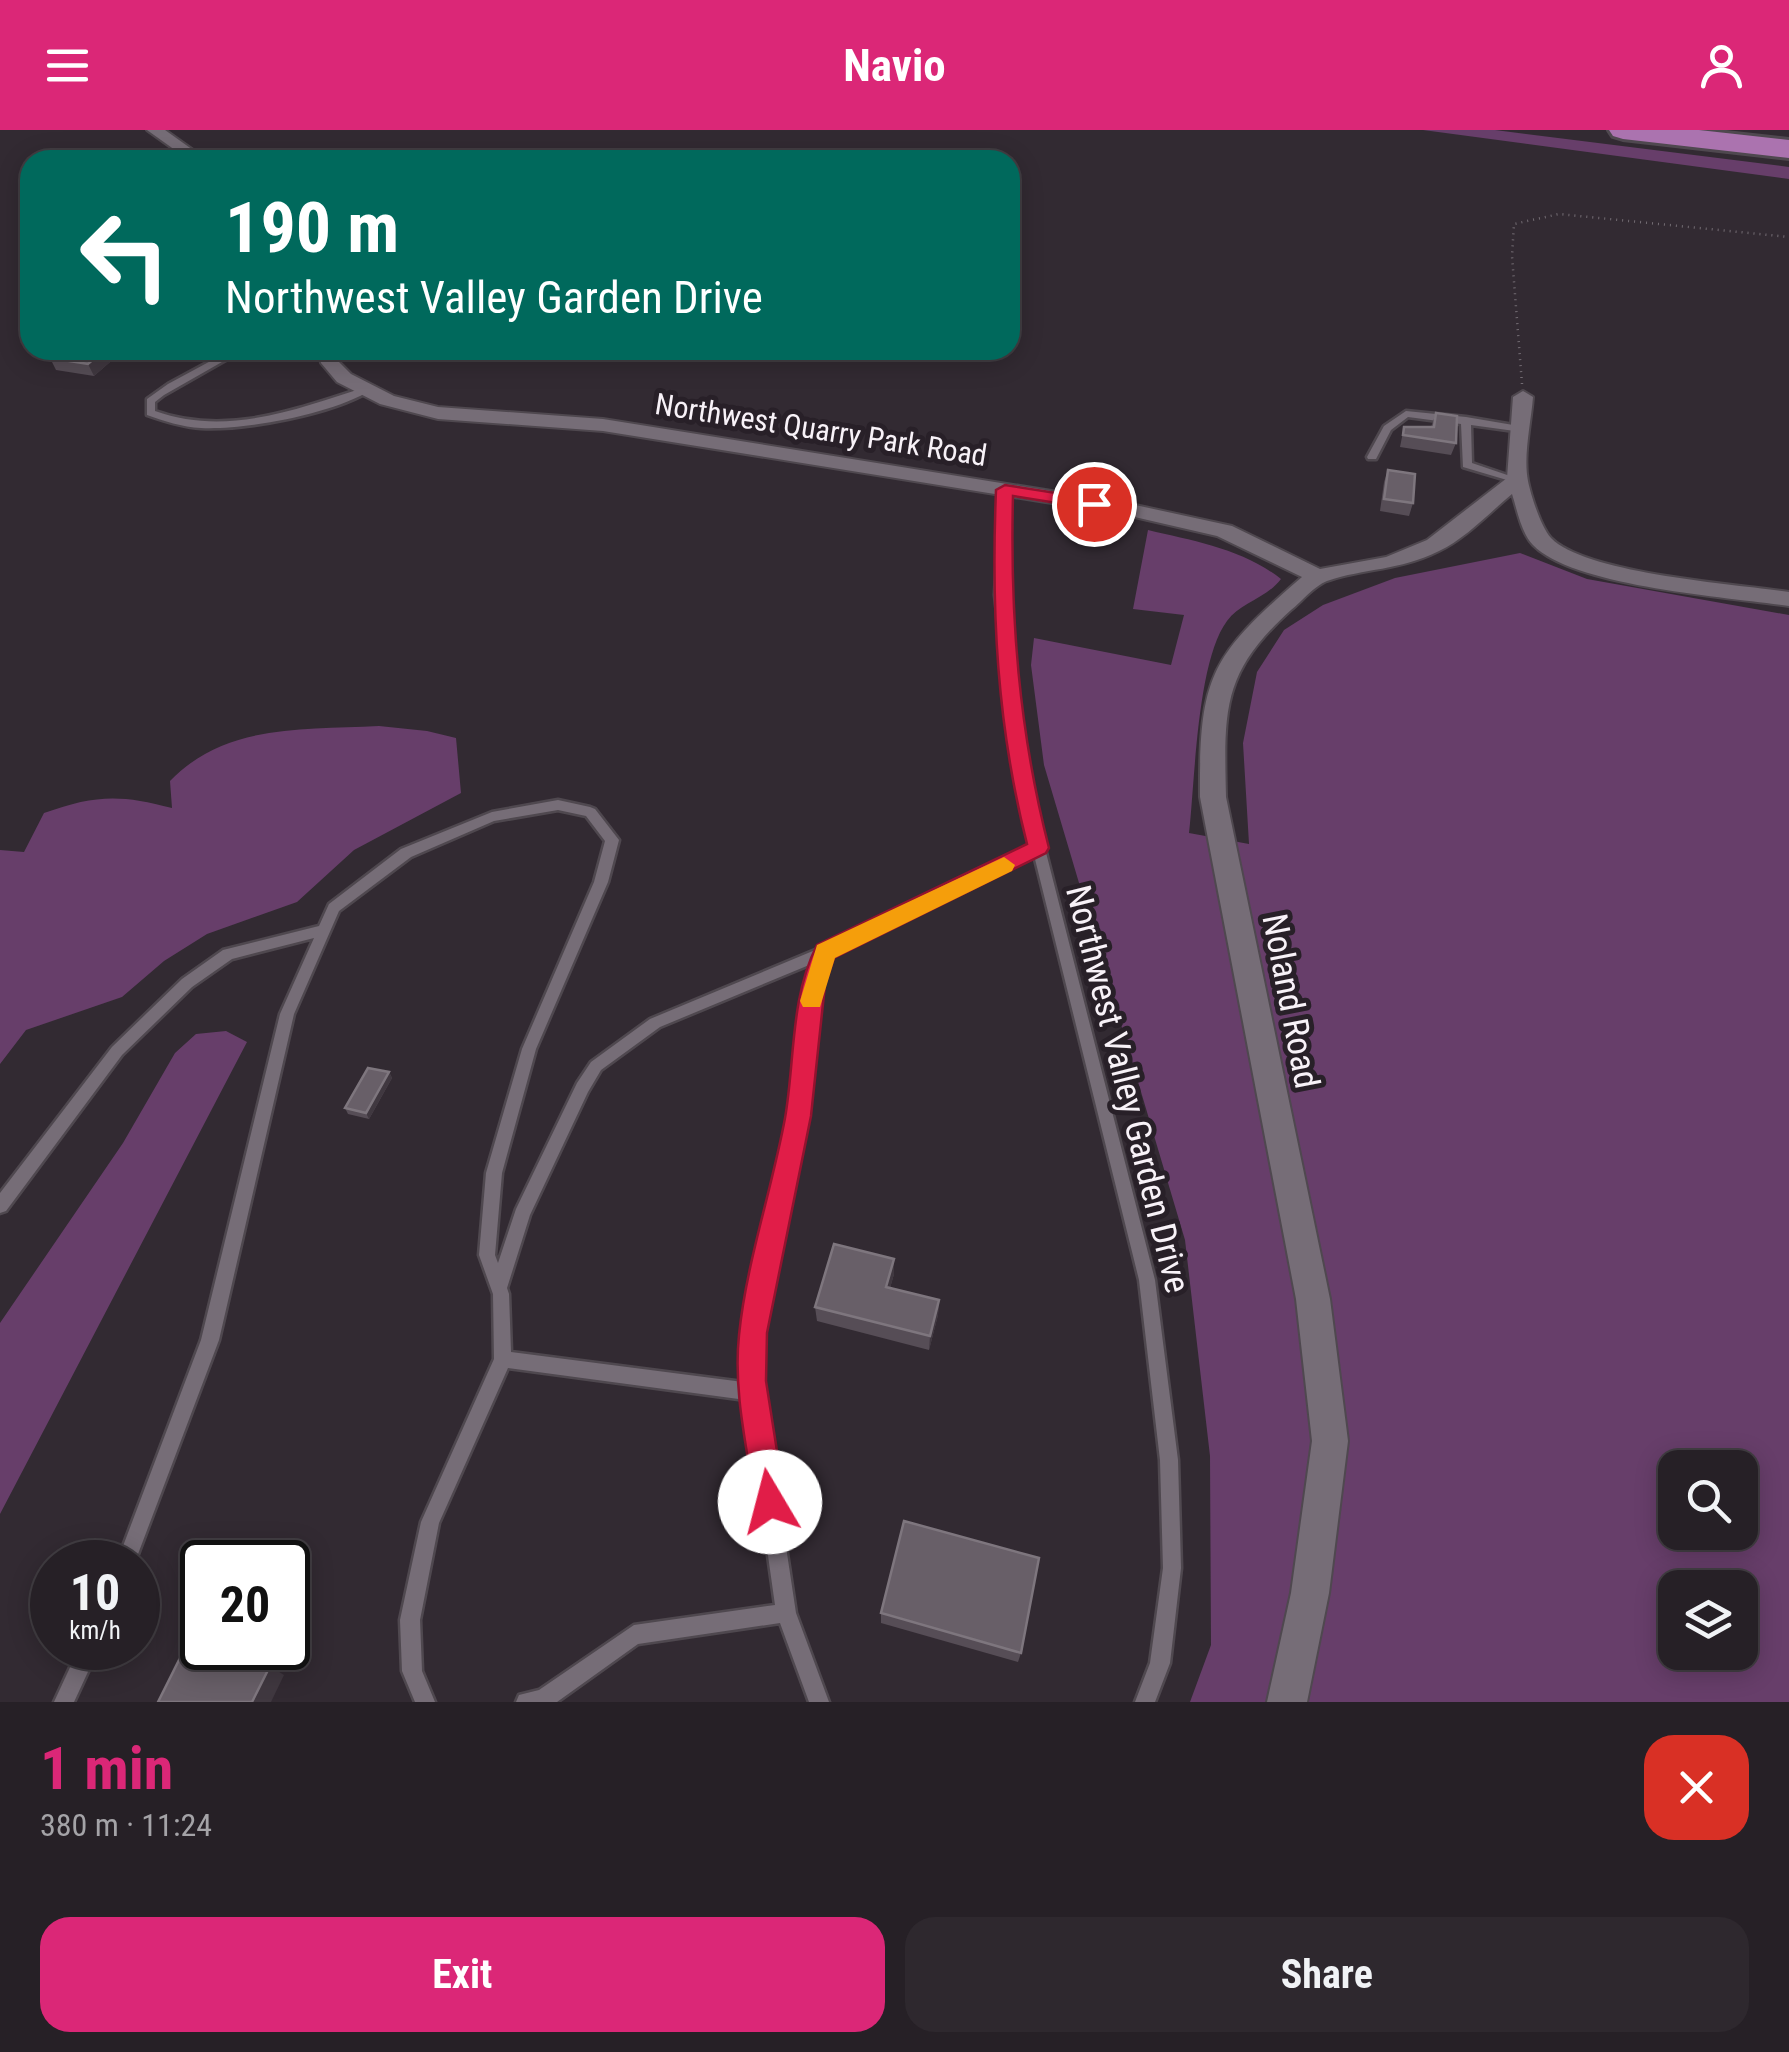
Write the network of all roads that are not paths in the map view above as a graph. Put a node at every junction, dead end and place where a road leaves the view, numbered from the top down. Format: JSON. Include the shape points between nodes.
{"nodes":[{"id":1,"x":155,"y":130,"type":"edge"},
{"id":2,"x":1623,"y":130,"type":"edge"},
{"id":3,"x":1748,"y":130,"type":"edge"},
{"id":4,"x":1789,"y":135,"type":"edge"},
{"id":5,"x":185,"y":150,"type":"edge"},
{"id":6,"x":1789,"y":150,"type":"edge"},
{"id":7,"x":223,"y":360,"type":"edge"},
{"id":8,"x":330,"y":360,"type":"edge"},
{"id":9,"x":366,"y":390,"type":"junction"},
{"id":10,"x":1522,"y":397,"type":"road end"},
{"id":11,"x":1466,"y":420,"type":"junction"},
{"id":12,"x":1522,"y":429,"type":"junction"},
{"id":13,"x":1372,"y":456,"type":"dead end"},
{"id":14,"x":1517,"y":480,"type":"junction"},
{"id":15,"x":1005,"y":490,"type":"junction"},
{"id":16,"x":1317,"y":576,"type":"junction"},
{"id":17,"x":1789,"y":600,"type":"edge"},
{"id":18,"x":1038,"y":848,"type":"junction"},
{"id":19,"x":324,"y":930,"type":"junction"},
{"id":20,"x":825,"y":952,"type":"junction"},
{"id":21,"x":0,"y":1206,"type":"edge"},
{"id":22,"x":499,"y":1287,"type":"junction"},
{"id":23,"x":503,"y":1359,"type":"junction"},
{"id":24,"x":754,"y":1392,"type":"junction"},
{"id":25,"x":134,"y":1540,"type":"edge"},
{"id":26,"x":786,"y":1613,"type":"junction"},
{"id":27,"x":79,"y":1670,"type":"edge"},
{"id":28,"x":64,"y":1702,"type":"edge"},
{"id":29,"x":425,"y":1702,"type":"edge"},
{"id":30,"x":526,"y":1702,"type":"edge"},
{"id":31,"x":819,"y":1702,"type":"edge"},
{"id":32,"x":1145,"y":1702,"type":"edge"},
{"id":33,"x":1287,"y":1702,"type":"edge"}],
"edges":[{"from":1,"to":5,"type":"street"},
{"from":2,"to":6,"type":"highway"},
{"from":3,"to":4,"type":"highway"},
{"from":7,"to":9,"type":"lane","via":[[174,382],[150,402],[150,413],[217,424],[286,418]]},
{"from":8,"to":9,"type":"street","name":"Northwest Quarry Park Road"},
{"from":9,"to":15,"type":"street","name":"Northwest Quarry Park Road","via":[[438,413],[603,425]]},
{"from":10,"to":12,"type":"street"},
{"from":11,"to":12,"type":"lane"},
{"from":11,"to":13,"type":"lane","via":[[1406,414],[1387,428]]},
{"from":11,"to":14,"type":"lane","via":[[1467,464]]},
{"from":12,"to":14,"type":"street"},
{"from":14,"to":16,"type":"street","via":[[1435,545],[1390,563]]},
{"from":14,"to":17,"type":"street","via":[[1539,539],[1578,562]]},
{"from":15,"to":16,"type":"street","name":"Northwest Quarry Park Road","via":[[1224,531]]},
{"from":15,"to":18,"type":"lane","name":"Northwest Valley Garden Drive","via":[[1001,595],[1022,782]]},
{"from":16,"to":33,"type":"street","name":"Noland Road","via":[[1252,632],[1232,661],[1217,694],[1212,742],[1212,797],[1312,1298],[1330,1441]]},
{"from":18,"to":20,"type":"lane"},
{"from":18,"to":32,"type":"lane","name":"Northwest Valley Garden Drive","via":[[1147,1280],[1169,1460],[1172,1568],[1160,1662]]},
{"from":19,"to":21,"type":"lane","via":[[228,954],[187,982],[118,1051]]},
{"from":19,"to":22,"type":"lane","via":[[334,908],[406,853],[492,817],[558,805],[590,812],[612,840],[601,882],[529,1049],[494,1173],[487,1255]]},
{"from":19,"to":25,"type":"lane","via":[[288,1014],[210,1340]]},
{"from":20,"to":22,"type":"lane","via":[[655,1024],[596,1066],[522,1214]]},
{"from":20,"to":24,"type":"lane","via":[[813,985],[798,1116],[753,1333]]},
{"from":22,"to":23,"type":"lane"},
{"from":23,"to":24,"type":"lane"},
{"from":23,"to":29,"type":"lane","via":[[430,1522],[410,1620],[412,1670]]},
{"from":24,"to":26,"type":"lane"},
{"from":26,"to":30,"type":"lane","via":[[634,1635],[543,1700]]},
{"from":26,"to":31,"type":"lane"},
{"from":27,"to":28,"type":"lane"}]}
